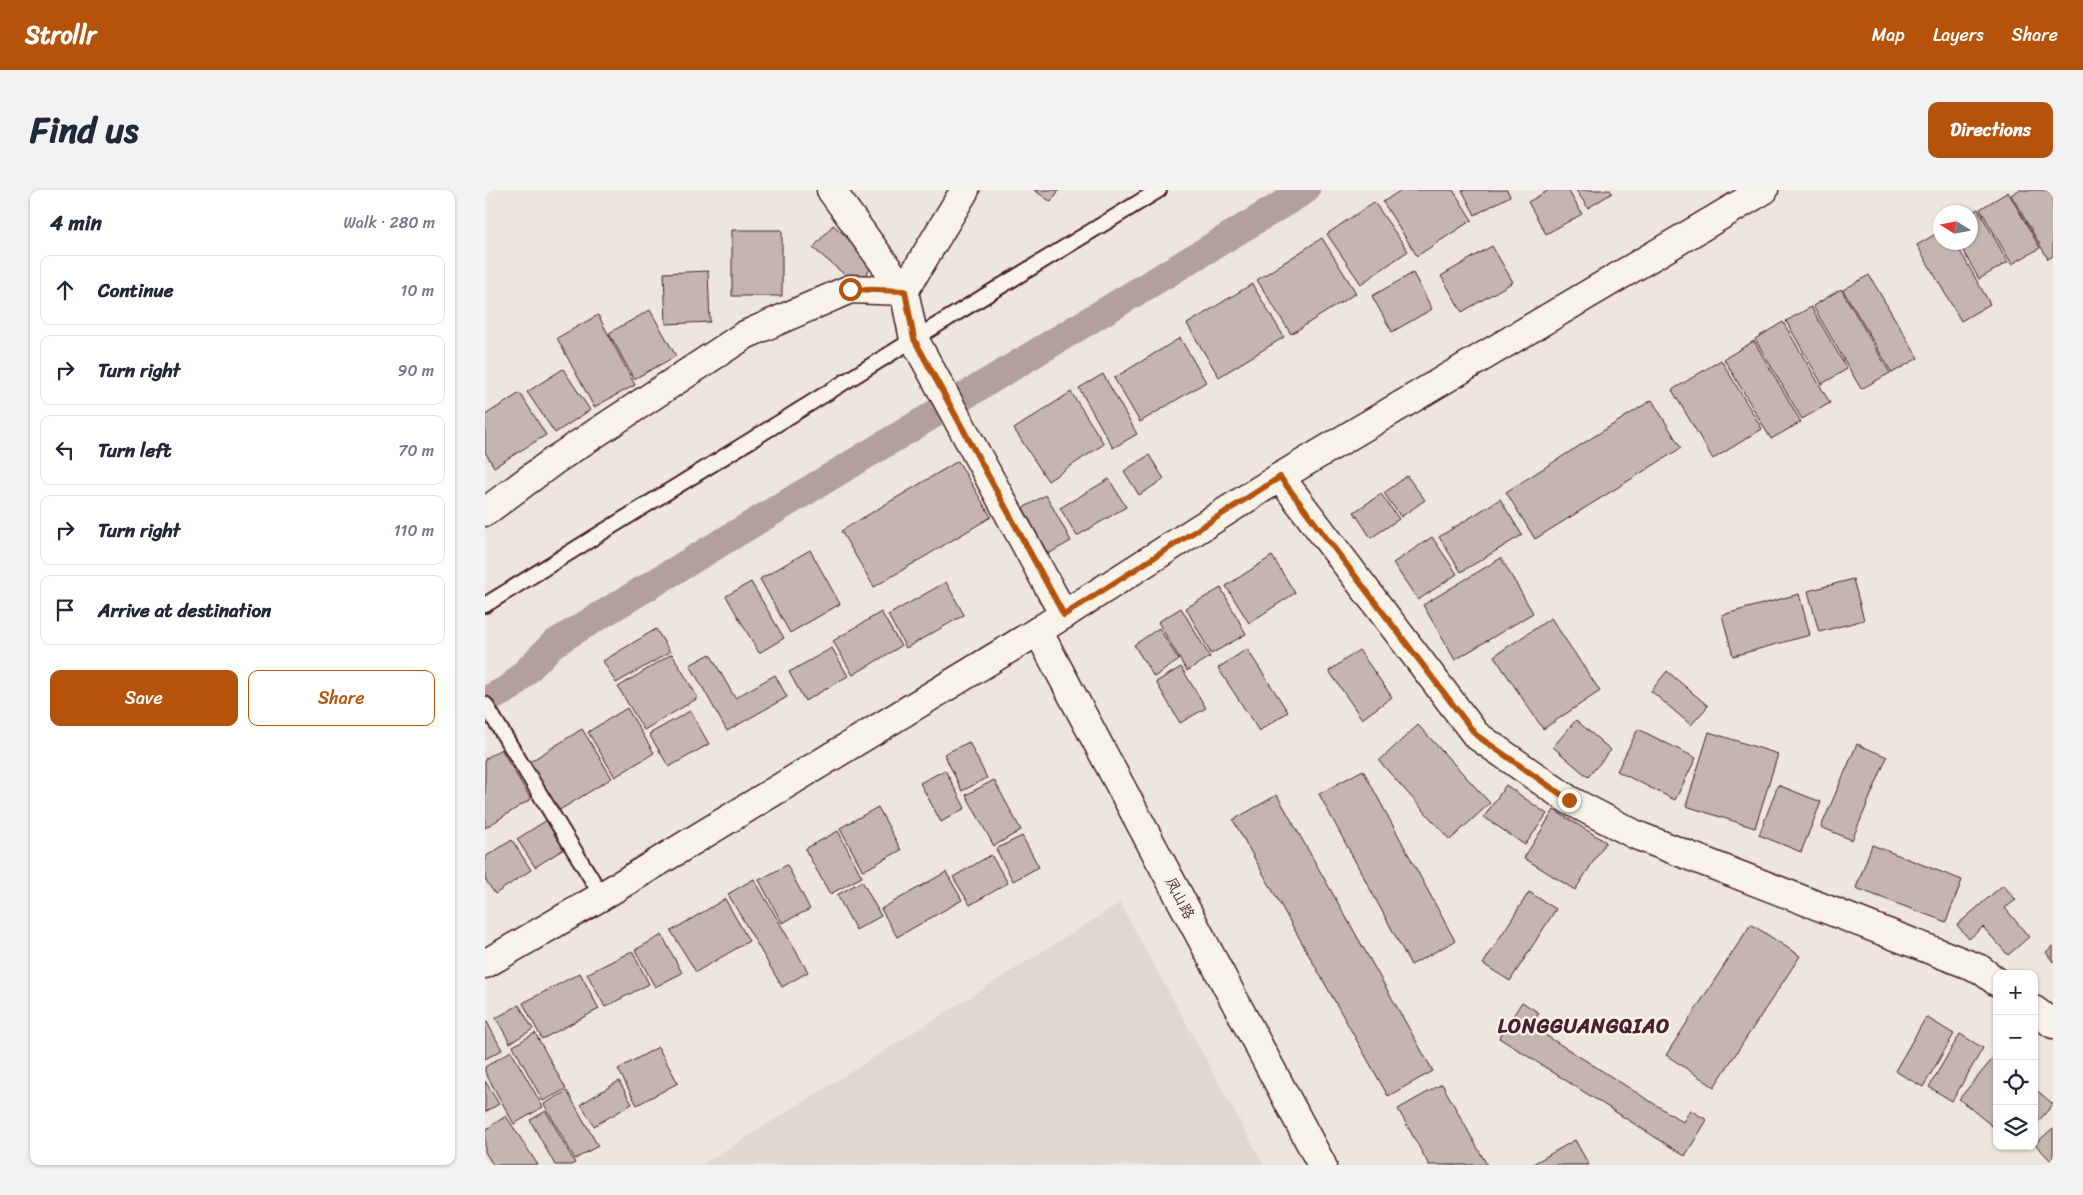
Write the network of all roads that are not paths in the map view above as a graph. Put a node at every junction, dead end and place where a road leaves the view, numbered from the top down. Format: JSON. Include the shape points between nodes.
{"nodes":[{"id":1,"x":831,"y":190,"type":"edge"},
{"id":2,"x":965,"y":190,"type":"edge"},
{"id":3,"x":1159,"y":190,"type":"edge"},
{"id":4,"x":1764,"y":190,"type":"edge"},
{"id":5,"x":905,"y":291,"type":"junction"},
{"id":6,"x":914,"y":339,"type":"junction"},
{"id":7,"x":1280,"y":477,"type":"junction"},
{"id":8,"x":485,"y":512,"type":"edge"},
{"id":9,"x":485,"y":606,"type":"edge"},
{"id":10,"x":1064,"y":615,"type":"junction"},
{"id":11,"x":1038,"y":631,"type":"junction"},
{"id":12,"x":485,"y":704,"type":"edge"},
{"id":13,"x":602,"y":896,"type":"junction"},
{"id":14,"x":485,"y":964,"type":"edge"},
{"id":15,"x":1993,"y":979,"type":"edge"},
{"id":16,"x":2038,"y":1013,"type":"edge"},
{"id":17,"x":2053,"y":1024,"type":"edge"},
{"id":18,"x":1322,"y":1165,"type":"edge"}],
"edges":[{"from":1,"to":5,"type":"street"},
{"from":2,"to":5,"type":"street"},
{"from":3,"to":6,"type":"lane"},
{"from":4,"to":7,"type":"street"},
{"from":5,"to":6,"type":"street"},
{"from":5,"to":8,"type":"street","via":[[850,289],[745,336],[555,460]]},
{"from":6,"to":9,"type":"lane"},
{"from":6,"to":10,"type":"street"},
{"from":7,"to":10,"type":"street"},
{"from":7,"to":15,"type":"street","via":[[1476,735],[1569,800],[1636,835],[1980,969]]},
{"from":10,"to":11,"type":"street"},
{"from":11,"to":13,"type":"street"},
{"from":11,"to":18,"type":"street","name":"凤山路"},
{"from":12,"to":13,"type":"lane"},
{"from":13,"to":14,"type":"street"},
{"from":16,"to":17,"type":"street"}]}
